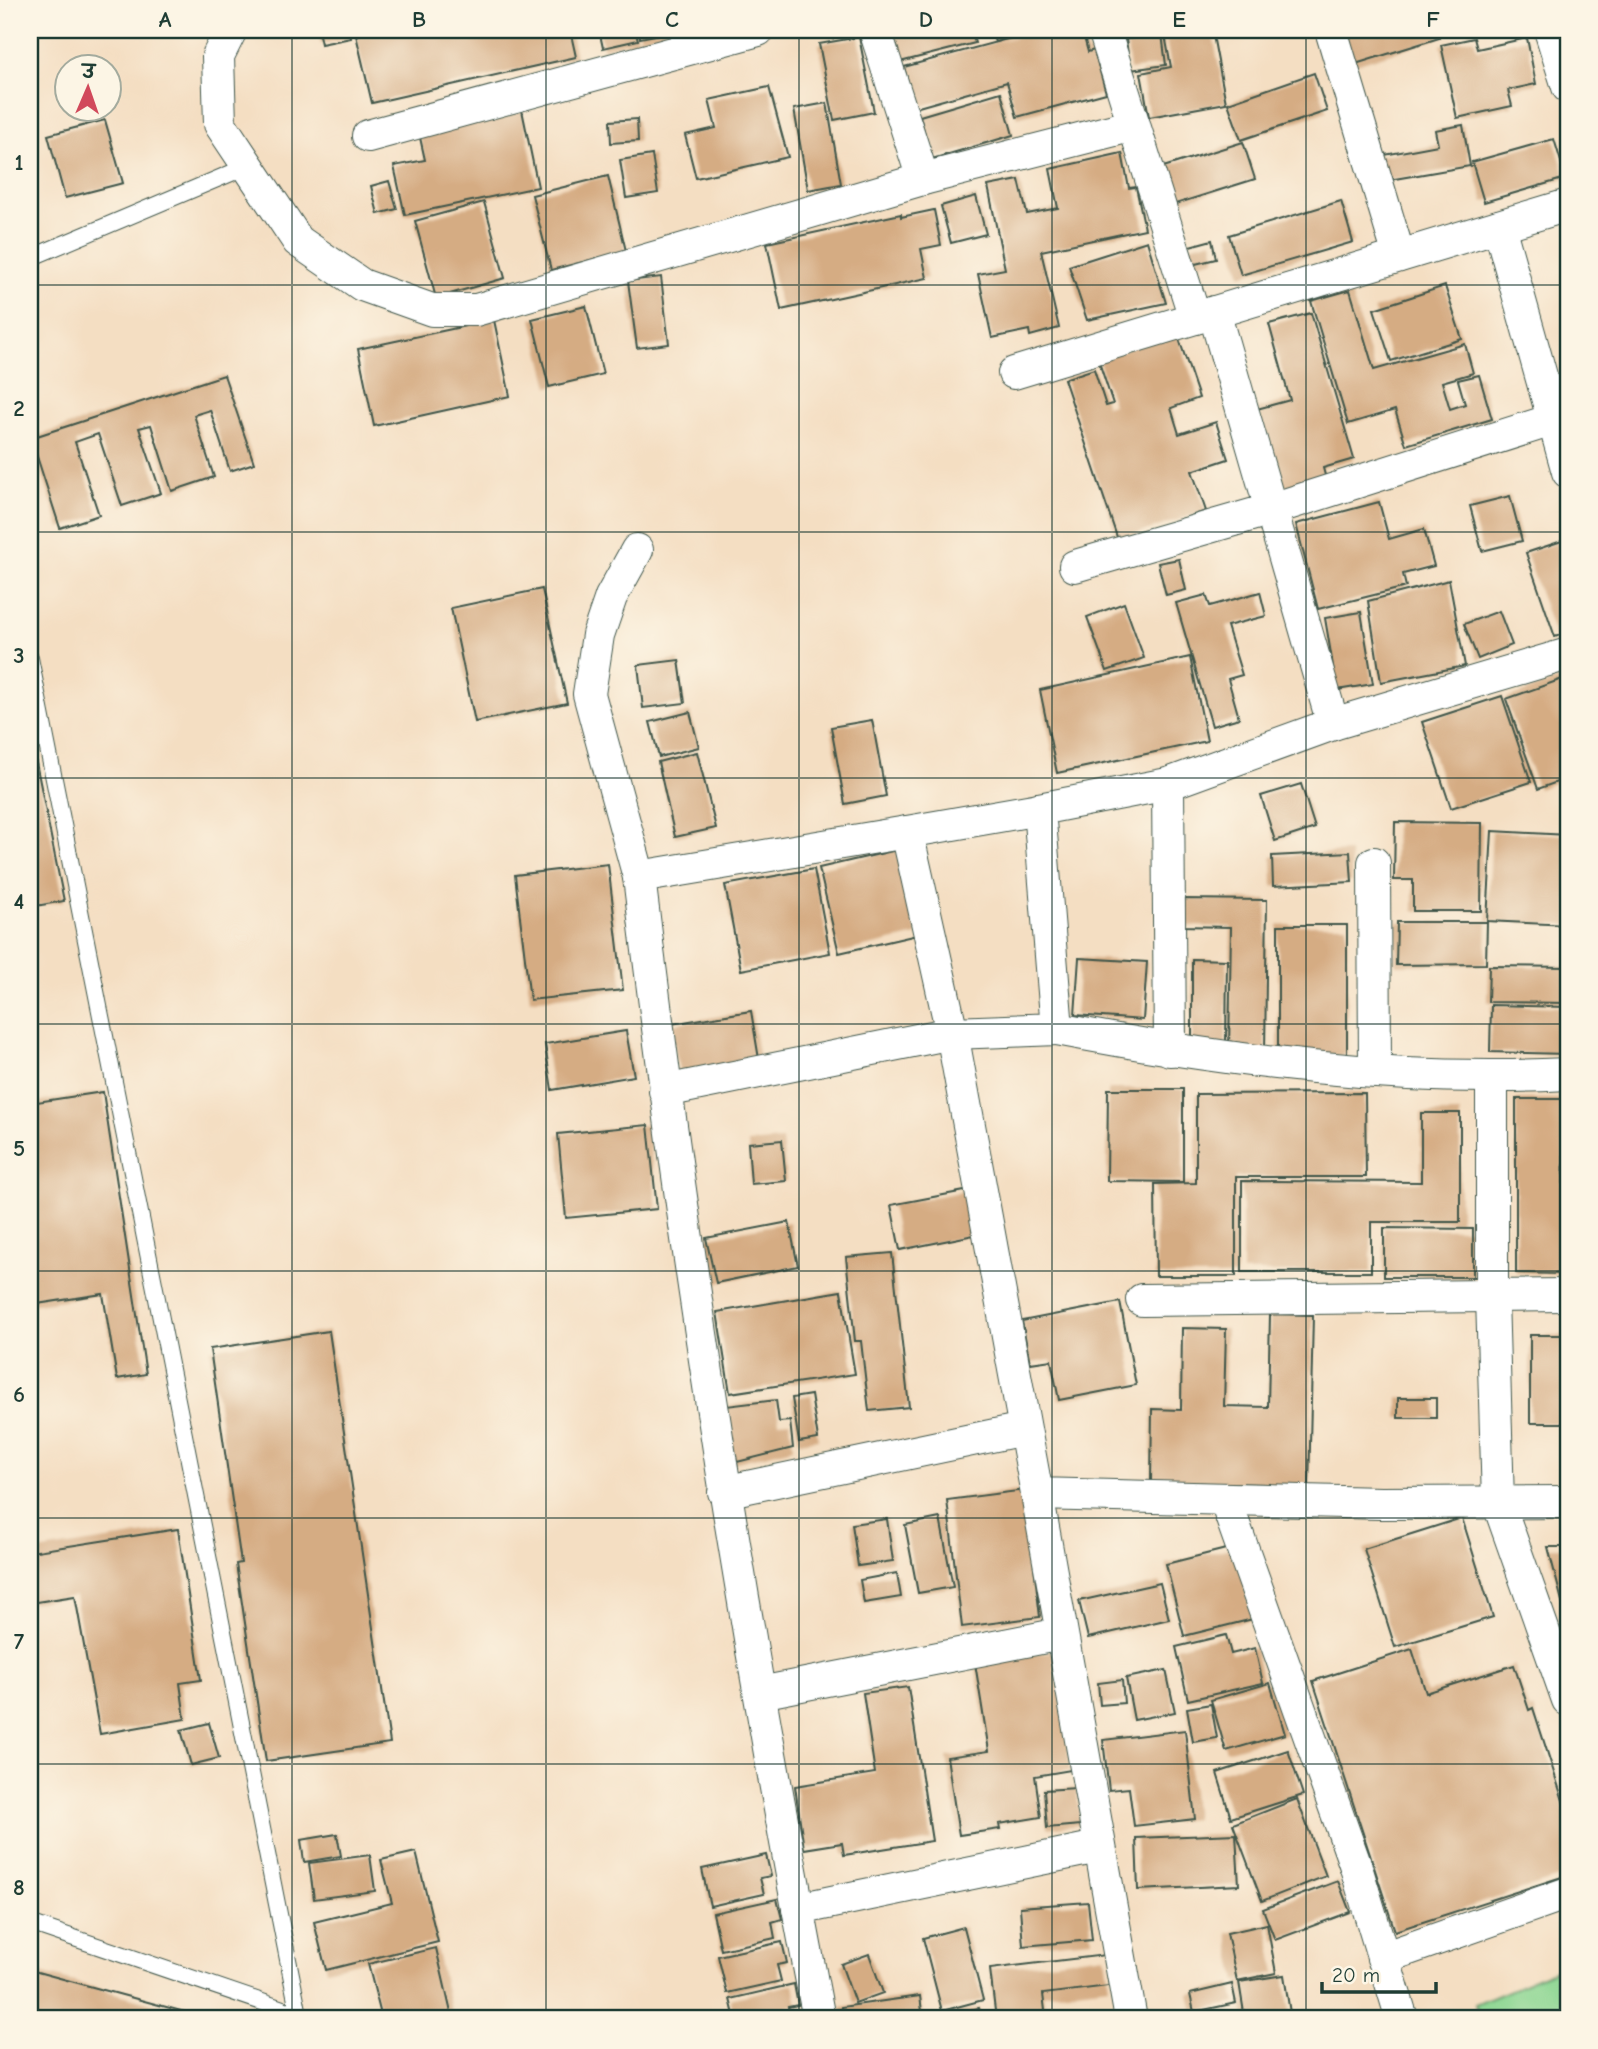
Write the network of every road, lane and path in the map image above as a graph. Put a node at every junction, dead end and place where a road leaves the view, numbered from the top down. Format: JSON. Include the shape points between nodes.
{"nodes":[{"id":1,"x":231,"y":30,"type":"edge"},
{"id":2,"x":758,"y":30,"type":"edge"},
{"id":3,"x":875,"y":30,"type":"edge"},
{"id":4,"x":1104,"y":30,"type":"edge"},
{"id":5,"x":1331,"y":30,"type":"edge"},
{"id":6,"x":1550,"y":30,"type":"edge"},
{"id":7,"x":1568,"y":87,"type":"edge"},
{"id":8,"x":1134,"y":125,"type":"junction"},
{"id":9,"x":368,"y":136,"type":"dead end"},
{"id":10,"x":248,"y":166,"type":"junction"},
{"id":11,"x":923,"y":179,"type":"junction"},
{"id":12,"x":1568,"y":205,"type":"edge"},
{"id":13,"x":1499,"y":226,"type":"junction"},
{"id":14,"x":1399,"y":256,"type":"junction"},
{"id":15,"x":30,"y":257,"type":"edge"},
{"id":16,"x":1204,"y":315,"type":"junction"},
{"id":17,"x":1014,"y":373,"type":"dead end"},
{"id":18,"x":1560,"y":418,"type":"edge"},
{"id":19,"x":1568,"y":472,"type":"edge"},
{"id":20,"x":1272,"y":509,"type":"junction"},
{"id":21,"x":637,"y":550,"type":"dead end"},
{"id":22,"x":1075,"y":566,"type":"dead end"},
{"id":23,"x":1568,"y":654,"type":"edge"},
{"id":24,"x":30,"y":658,"type":"edge"},
{"id":25,"x":1333,"y":723,"type":"junction"},
{"id":26,"x":1168,"y":784,"type":"junction"},
{"id":27,"x":1039,"y":808,"type":"junction"},
{"id":28,"x":907,"y":832,"type":"junction"},
{"id":29,"x":1374,"y":863,"type":"dead end"},
{"id":30,"x":639,"y":877,"type":"junction"},
{"id":31,"x":1057,"y":1029,"type":"junction"},
{"id":32,"x":953,"y":1033,"type":"junction"},
{"id":33,"x":1170,"y":1050,"type":"junction"},
{"id":34,"x":1374,"y":1071,"type":"junction"},
{"id":35,"x":1568,"y":1074,"type":"edge"},
{"id":36,"x":1492,"y":1078,"type":"junction"},
{"id":37,"x":665,"y":1091,"type":"junction"},
{"id":38,"x":1568,"y":1294,"type":"edge"},
{"id":39,"x":1492,"y":1297,"type":"junction"},
{"id":40,"x":1142,"y":1300,"type":"dead end"},
{"id":41,"x":1024,"y":1429,"type":"junction"},
{"id":42,"x":724,"y":1492,"type":"junction"},
{"id":43,"x":1037,"y":1494,"type":"junction"},
{"id":44,"x":1225,"y":1499,"type":"junction"},
{"id":45,"x":1498,"y":1502,"type":"junction"},
{"id":46,"x":1568,"y":1502,"type":"edge"},
{"id":47,"x":1061,"y":1634,"type":"junction"},
{"id":48,"x":760,"y":1693,"type":"junction"},
{"id":49,"x":1568,"y":1700,"type":"edge"},
{"id":50,"x":1098,"y":1847,"type":"junction"},
{"id":51,"x":1568,"y":1894,"type":"edge"},
{"id":52,"x":798,"y":1909,"type":"junction"},
{"id":53,"x":30,"y":1923,"type":"edge"},
{"id":54,"x":1383,"y":1958,"type":"junction"},
{"id":55,"x":305,"y":2017,"type":"edge"},
{"id":56,"x":819,"y":2019,"type":"edge"},
{"id":57,"x":1131,"y":2019,"type":"edge"},
{"id":58,"x":1402,"y":2019,"type":"edge"}],
"edges":[{"from":1,"to":10,"type":"street","via":[[218,56],[220,124]]},
{"from":2,"to":9,"type":"street"},
{"from":3,"to":11,"type":"street"},
{"from":4,"to":8,"type":"street"},
{"from":5,"to":14,"type":"street"},
{"from":6,"to":7,"type":"street"},
{"from":8,"to":11,"type":"street"},
{"from":8,"to":16,"type":"street"},
{"from":10,"to":11,"type":"street","via":[[298,241],[362,285],[432,310],[476,310]]},
{"from":10,"to":15,"type":"lane"},
{"from":12,"to":13,"type":"street"},
{"from":13,"to":14,"type":"street"},
{"from":13,"to":18,"type":"street"},
{"from":14,"to":16,"type":"street"},
{"from":16,"to":17,"type":"street"},
{"from":16,"to":20,"type":"street"},
{"from":18,"to":19,"type":"street"},
{"from":18,"to":20,"type":"street"},
{"from":20,"to":22,"type":"street"},
{"from":20,"to":25,"type":"street"},
{"from":21,"to":30,"type":"street","via":[[611,597],[598,635],[589,694]]},
{"from":23,"to":25,"type":"street"},
{"from":24,"to":55,"type":"lane"},
{"from":25,"to":26,"type":"street"},
{"from":26,"to":27,"type":"street"},
{"from":26,"to":33,"type":"street"},
{"from":27,"to":28,"type":"street"},
{"from":27,"to":31,"type":"street"},
{"from":28,"to":30,"type":"street"},
{"from":28,"to":32,"type":"street"},
{"from":29,"to":34,"type":"street"},
{"from":30,"to":37,"type":"street"},
{"from":31,"to":32,"type":"street"},
{"from":31,"to":33,"type":"street"},
{"from":32,"to":37,"type":"street"},
{"from":32,"to":41,"type":"street"},
{"from":33,"to":34,"type":"street"},
{"from":34,"to":36,"type":"street"},
{"from":35,"to":36,"type":"street"},
{"from":36,"to":39,"type":"street"},
{"from":37,"to":42,"type":"street"},
{"from":38,"to":39,"type":"street"},
{"from":39,"to":40,"type":"street"},
{"from":39,"to":45,"type":"street"},
{"from":41,"to":42,"type":"street"},
{"from":41,"to":43,"type":"street"},
{"from":42,"to":48,"type":"street"},
{"from":43,"to":44,"type":"street"},
{"from":43,"to":47,"type":"street"},
{"from":44,"to":45,"type":"street"},
{"from":44,"to":54,"type":"street","via":[[1355,1864]]},
{"from":45,"to":46,"type":"street"},
{"from":45,"to":49,"type":"street"},
{"from":47,"to":48,"type":"street"},
{"from":47,"to":50,"type":"street"},
{"from":48,"to":52,"type":"street"},
{"from":50,"to":52,"type":"street"},
{"from":50,"to":57,"type":"street"},
{"from":51,"to":54,"type":"street"},
{"from":52,"to":56,"type":"street"},
{"from":53,"to":55,"type":"lane"},
{"from":54,"to":58,"type":"street"}]}
